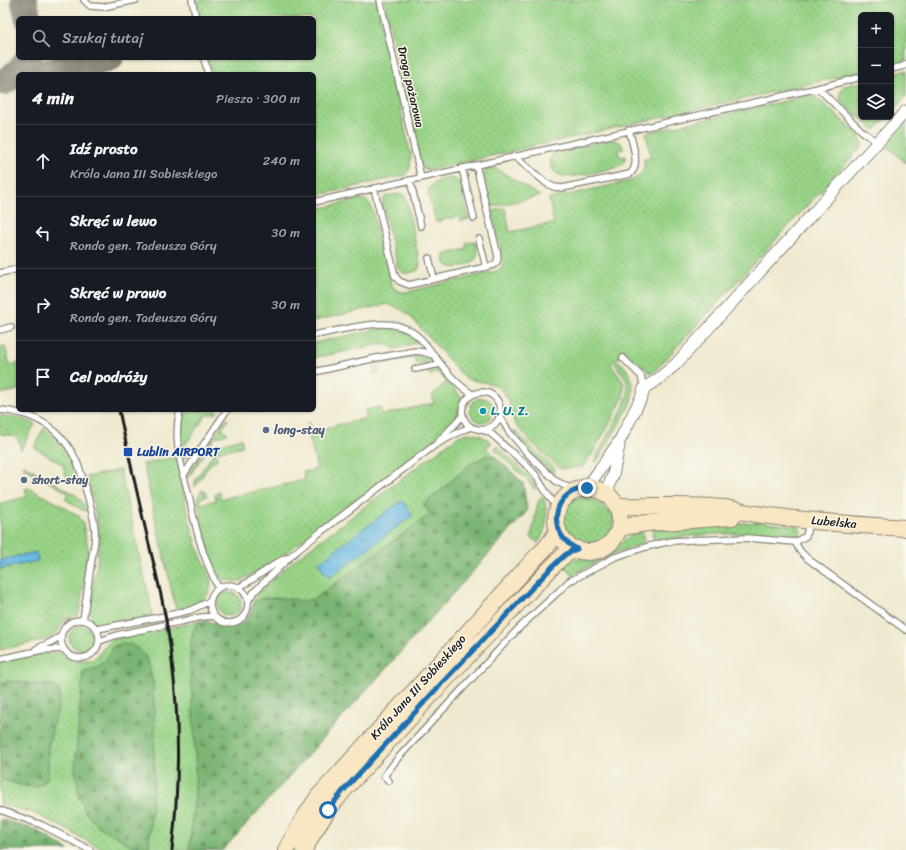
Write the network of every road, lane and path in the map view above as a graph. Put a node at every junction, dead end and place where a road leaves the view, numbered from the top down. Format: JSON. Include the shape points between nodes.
{"nodes":[{"id":1,"x":84,"y":0,"type":"edge"},
{"id":2,"x":136,"y":0,"type":"edge"},
{"id":3,"x":192,"y":0,"type":"edge"},
{"id":4,"x":380,"y":0,"type":"edge"},
{"id":5,"x":196,"y":16,"type":"edge"},
{"id":6,"x":204,"y":60,"type":"edge"},
{"id":7,"x":905,"y":65,"type":"edge"},
{"id":8,"x":894,"y":68,"type":"edge"},
{"id":9,"x":208,"y":72,"type":"edge"},
{"id":10,"x":858,"y":78,"type":"edge"},
{"id":11,"x":818,"y":88,"type":"junction"},
{"id":12,"x":906,"y":111,"type":"edge"},
{"id":13,"x":629,"y":130,"type":"junction"},
{"id":14,"x":878,"y":142,"type":"junction"},
{"id":15,"x":514,"y":156,"type":"junction"},
{"id":16,"x":476,"y":165,"type":"junction"},
{"id":17,"x":462,"y":168,"type":"junction"},
{"id":18,"x":420,"y":178,"type":"junction"},
{"id":19,"x":410,"y":180,"type":"junction"},
{"id":20,"x":374,"y":188,"type":"junction"},
{"id":21,"x":316,"y":202,"type":"edge"},
{"id":22,"x":474,"y":218,"type":"dead end"},
{"id":23,"x":421,"y":226,"type":"dead end"},
{"id":24,"x":479,"y":240,"type":"dead end"},
{"id":25,"x":429,"y":258,"type":"dead end"},
{"id":26,"x":486,"y":267,"type":"junction"},
{"id":27,"x":16,"y":269,"type":"edge"},
{"id":28,"x":0,"y":273,"type":"edge"},
{"id":29,"x":434,"y":279,"type":"junction"},
{"id":30,"x":11,"y":327,"type":"dead end"},
{"id":31,"x":0,"y":330,"type":"edge"},
{"id":32,"x":316,"y":336,"type":"edge"},
{"id":33,"x":434,"y":356,"type":"junction"},
{"id":34,"x":623,"y":358,"type":"dead end"},
{"id":35,"x":440,"y":364,"type":"junction"},
{"id":36,"x":416,"y":369,"type":"dead end"},
{"id":37,"x":316,"y":372,"type":"edge"},
{"id":38,"x":644,"y":388,"type":"junction"},
{"id":39,"x":472,"y":394,"type":"junction"},
{"id":40,"x":0,"y":410,"type":"edge"},
{"id":41,"x":180,"y":412,"type":"edge"},
{"id":42,"x":226,"y":412,"type":"edge"},
{"id":43,"x":463,"y":415,"type":"junction"},
{"id":44,"x":500,"y":416,"type":"junction"},
{"id":45,"x":471,"y":427,"type":"junction"},
{"id":46,"x":482,"y":430,"type":"junction"},
{"id":47,"x":620,"y":440,"type":"junction"},
{"id":48,"x":435,"y":445,"type":"junction"},
{"id":49,"x":183,"y":476,"type":"junction"},
{"id":50,"x":581,"y":490,"type":"junction"},
{"id":51,"x":613,"y":501,"type":"junction"},
{"id":52,"x":558,"y":510,"type":"junction"},
{"id":53,"x":761,"y":515,"type":"junction"},
{"id":54,"x":809,"y":521,"type":"junction"},
{"id":55,"x":906,"y":528,"type":"edge"},
{"id":56,"x":558,"y":529,"type":"junction"},
{"id":57,"x":619,"y":529,"type":"junction"},
{"id":58,"x":795,"y":542,"type":"junction"},
{"id":59,"x":577,"y":549,"type":"junction"},
{"id":60,"x":294,"y":554,"type":"junction"},
{"id":61,"x":218,"y":588,"type":"junction"},
{"id":62,"x":238,"y":588,"type":"junction"},
{"id":63,"x":210,"y":601,"type":"junction"},
{"id":64,"x":248,"y":601,"type":"junction"},
{"id":65,"x":213,"y":616,"type":"junction"},
{"id":66,"x":83,"y":620,"type":"junction"},
{"id":67,"x":97,"y":629,"type":"junction"},
{"id":68,"x":906,"y":630,"type":"edge"},
{"id":69,"x":61,"y":636,"type":"junction"},
{"id":70,"x":100,"y":641,"type":"junction"},
{"id":71,"x":64,"y":649,"type":"junction"},
{"id":72,"x":30,"y":652,"type":"junction"},
{"id":73,"x":0,"y":659,"type":"edge"},
{"id":74,"x":389,"y":781,"type":"dead end"},
{"id":75,"x":0,"y":810,"type":"edge"},
{"id":76,"x":90,"y":850,"type":"edge"},
{"id":77,"x":286,"y":850,"type":"edge"},
{"id":78,"x":304,"y":850,"type":"edge"}],
"edges":[{"from":1,"to":2,"type":"lane","via":[[90,6],[103,8]]},
{"from":3,"to":5,"type":"lane"},
{"from":4,"to":18,"type":"lane","name":"Droga pożarowa"},
{"from":6,"to":9,"type":"lane"},
{"from":7,"to":8,"type":"lane"},
{"from":10,"to":11,"type":"lane"},
{"from":11,"to":13,"type":"lane"},
{"from":11,"to":14,"type":"lane","via":[[862,131]]},
{"from":12,"to":14,"type":"street"},
{"from":13,"to":15,"type":"lane"},
{"from":13,"to":15,"type":"lane","via":[[636,160],[630,174],[562,188],[554,187]]},
{"from":14,"to":38,"type":"street","via":[[676,364]]},
{"from":15,"to":16,"type":"lane"},
{"from":16,"to":17,"type":"lane"},
{"from":16,"to":26,"type":"lane","via":[[498,259],[494,265]]},
{"from":17,"to":18,"type":"lane"},
{"from":17,"to":22,"type":"lane"},
{"from":18,"to":19,"type":"lane"},
{"from":19,"to":20,"type":"lane"},
{"from":19,"to":23,"type":"lane"},
{"from":20,"to":21,"type":"lane"},
{"from":20,"to":29,"type":"lane","via":[[395,276],[399,281],[409,285]]},
{"from":24,"to":26,"type":"lane"},
{"from":25,"to":29,"type":"lane"},
{"from":26,"to":29,"type":"lane"},
{"from":27,"to":28,"type":"lane"},
{"from":30,"to":31,"type":"lane"},
{"from":32,"to":33,"type":"lane","via":[[364,325],[396,324],[413,332]]},
{"from":33,"to":35,"type":"lane"},
{"from":33,"to":37,"type":"lane","via":[[416,350]]},
{"from":34,"to":38,"type":"lane","via":[[641,376]]},
{"from":35,"to":36,"type":"lane"},
{"from":35,"to":39,"type":"lane","via":[[456,382]]},
{"from":38,"to":47,"type":"street"},
{"from":39,"to":43,"type":"lane","via":[[463,405]]},
{"from":39,"to":44,"type":"lane","via":[[482,392],[495,398],[500,406]]},
{"from":40,"to":66,"type":"lane","via":[[33,417],[49,426],[71,451],[80,470],[96,534]]},
{"from":41,"to":49,"type":"lane","via":[[177,438]]},
{"from":42,"to":49,"type":"lane"},
{"from":43,"to":45,"type":"lane"},
{"from":43,"to":48,"type":"lane"},
{"from":44,"to":46,"type":"lane","via":[[491,428]]},
{"from":44,"to":50,"type":"lane","via":[[509,432],[556,481]]},
{"from":45,"to":46,"type":"lane"},
{"from":45,"to":48,"type":"lane"},
{"from":46,"to":52,"type":"lane","via":[[499,441],[534,474]]},
{"from":47,"to":50,"type":"street"},
{"from":47,"to":51,"type":"street","via":[[609,486]]},
{"from":48,"to":60,"type":"lane"},
{"from":49,"to":61,"type":"lane","via":[[199,542]]},
{"from":50,"to":51,"type":"main road","via":[[599,490]]},
{"from":50,"to":52,"type":"main road","via":[[563,500]]},
{"from":51,"to":53,"type":"main road","name":"Lubelska","via":[[642,507],[724,508]]},
{"from":51,"to":57,"type":"main road","via":[[620,517]]},
{"from":52,"to":56,"type":"main road"},
{"from":53,"to":54,"type":"main road","name":"Lubelska"},
{"from":53,"to":57,"type":"main road","name":"Lubelska","via":[[654,522]]},
{"from":54,"to":55,"type":"main road","name":"Lubelska"},
{"from":54,"to":58,"type":"lane","via":[[806,536]]},
{"from":56,"to":59,"type":"main road","via":[[563,539]]},
{"from":56,"to":77,"type":"main road","name":"Króla Jana III Sobieskiego","via":[[544,551],[318,797]]},
{"from":57,"to":59,"type":"main road","via":[[612,540],[602,548],[590,551]]},
{"from":58,"to":68,"type":"lane","via":[[808,559]]},
{"from":58,"to":74,"type":"lane","via":[[748,538],[662,543],[616,557],[569,581],[518,629],[398,758],[384,776]]},
{"from":59,"to":78,"type":"main road","name":"Króla Jana III Sobieskiego","via":[[564,555],[553,566],[343,791],[319,823]]},
{"from":60,"to":62,"type":"lane"},
{"from":60,"to":64,"type":"lane","via":[[254,592]]},
{"from":61,"to":62,"type":"lane","via":[[228,585]]},
{"from":61,"to":63,"type":"lane"},
{"from":62,"to":64,"type":"lane"},
{"from":63,"to":65,"type":"lane"},
{"from":63,"to":67,"type":"lane","via":[[191,610]]},
{"from":64,"to":65,"type":"lane","via":[[243,617],[234,623],[223,623]]},
{"from":65,"to":70,"type":"lane","via":[[117,635]]},
{"from":66,"to":67,"type":"lane","via":[[90,622]]},
{"from":66,"to":69,"type":"lane","via":[[66,625]]},
{"from":67,"to":70,"type":"lane"},
{"from":69,"to":71,"type":"lane"},
{"from":69,"to":72,"type":"lane"},
{"from":70,"to":71,"type":"lane","via":[[94,652],[83,658],[72,656]]},
{"from":71,"to":72,"type":"lane"},
{"from":72,"to":73,"type":"lane"},
{"from":75,"to":76,"type":"lane","via":[[42,825]]}]}
